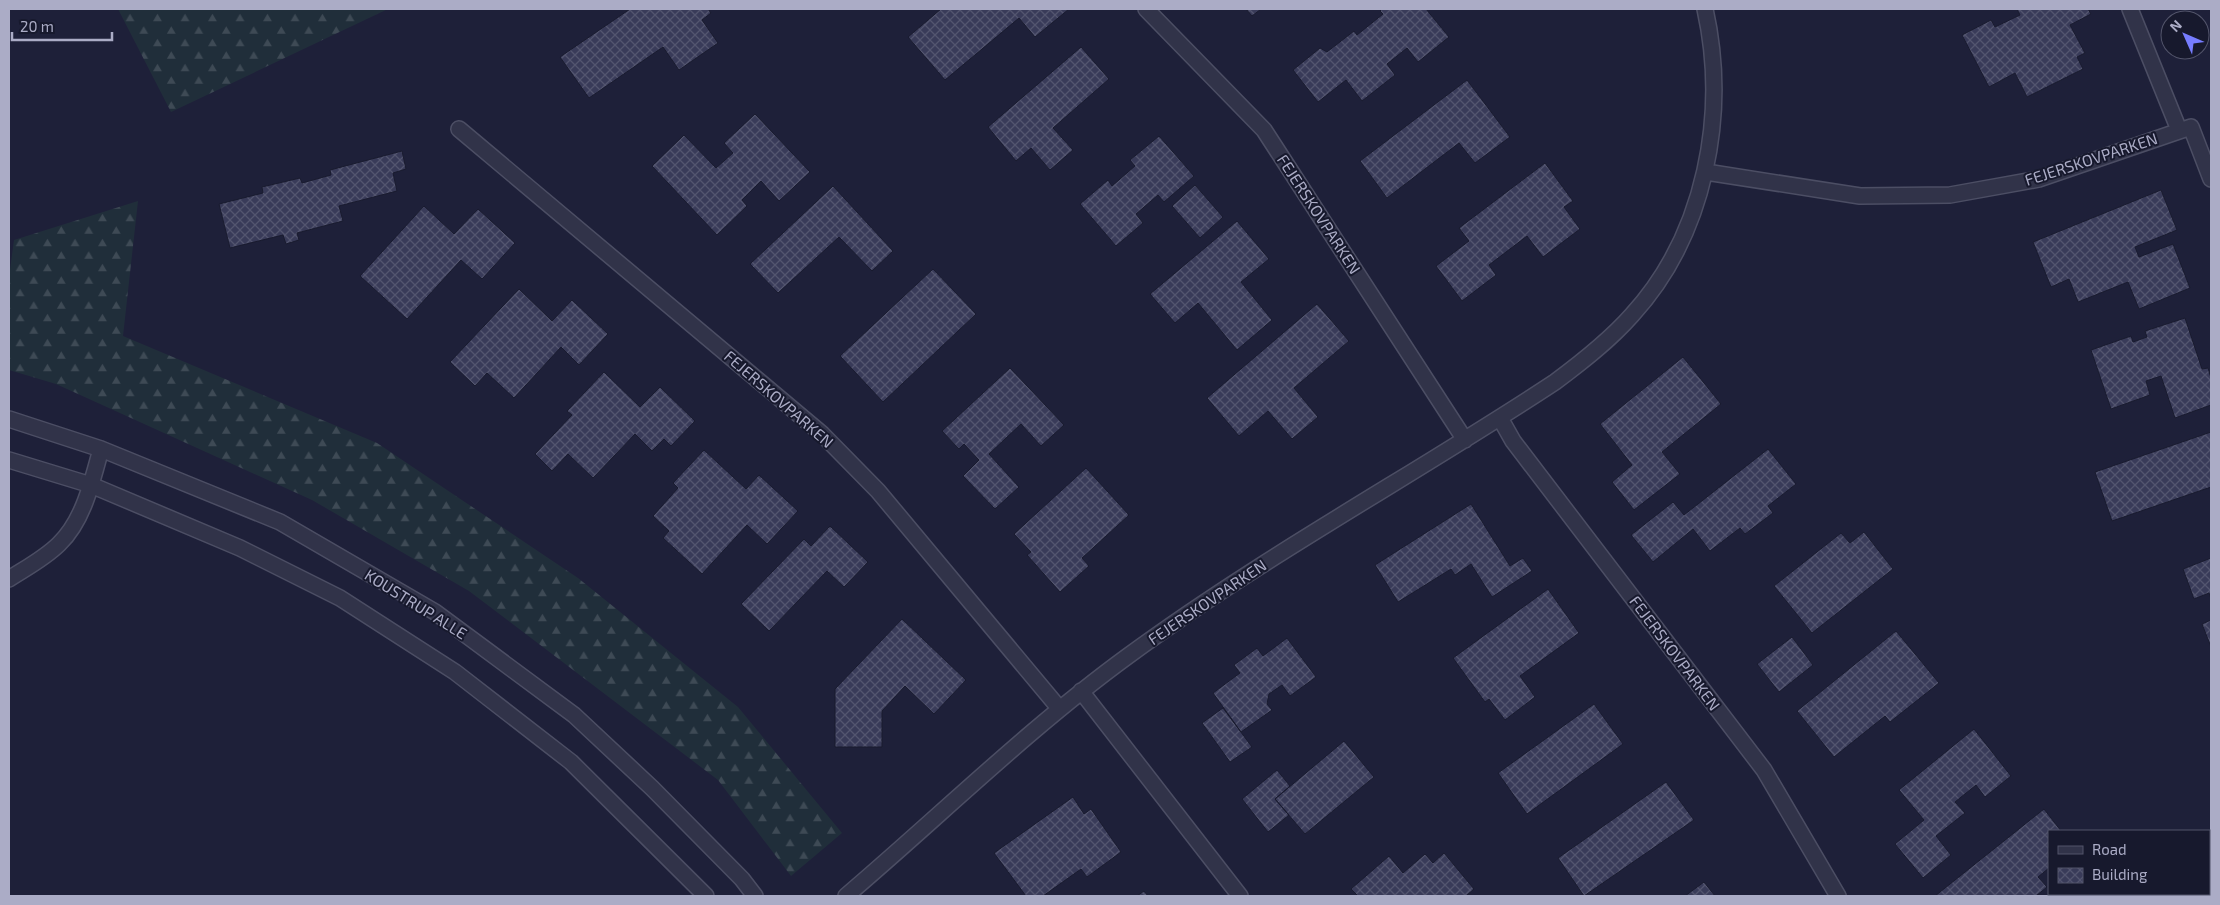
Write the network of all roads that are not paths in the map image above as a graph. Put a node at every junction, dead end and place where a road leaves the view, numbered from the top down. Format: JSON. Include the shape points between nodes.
{"nodes":[{"id":1,"x":1146,"y":9,"type":"edge"},
{"id":2,"x":1705,"y":9,"type":"edge"},
{"id":3,"x":2130,"y":9,"type":"edge"},
{"id":4,"x":459,"y":129,"type":"dead end"},
{"id":5,"x":2179,"y":130,"type":"junction"},
{"id":6,"x":1706,"y":172,"type":"junction"},
{"id":7,"x":2211,"y":178,"type":"edge"},
{"id":8,"x":1500,"y":418,"type":"junction"},
{"id":9,"x":9,"y":419,"type":"edge"},
{"id":10,"x":1465,"y":440,"type":"junction"},
{"id":11,"x":100,"y":449,"type":"junction"},
{"id":12,"x":9,"y":460,"type":"edge"},
{"id":13,"x":91,"y":486,"type":"junction"},
{"id":14,"x":9,"y":579,"type":"edge"},
{"id":15,"x":1081,"y":692,"type":"junction"},
{"id":16,"x":1059,"y":708,"type":"junction"},
{"id":17,"x":706,"y":896,"type":"edge"},
{"id":18,"x":755,"y":896,"type":"edge"},
{"id":19,"x":846,"y":896,"type":"edge"},
{"id":20,"x":1240,"y":896,"type":"edge"},
{"id":21,"x":1838,"y":896,"type":"edge"}],
"edges":[{"from":1,"to":10,"type":"street","name":"FEJERSKOVPARKEN","via":[[1264,130]]},
{"from":2,"to":6,"type":"street","name":"FEJERSKOVPARKEN","via":[[1710,29],[1714,82]]},
{"from":3,"to":5,"type":"street","name":"FEJERSKOVPARKEN"},
{"from":4,"to":16,"type":"street","name":"FEJERSKOVPARKEN","via":[[829,441],[878,491]]},
{"from":5,"to":6,"type":"street","name":"FEJERSKOVPARKEN","via":[[2039,179],[1950,195],[1860,196]]},
{"from":5,"to":7,"type":"street","name":"FEJERSKOVPARKEN","via":[[2191,127]]},
{"from":6,"to":8,"type":"street","name":"FEJERSKOVPARKEN","via":[[1673,256],[1633,314],[1594,352]]},
{"from":8,"to":10,"type":"street","name":"FEJERSKOVPARKEN"},
{"from":8,"to":21,"type":"street","name":"FEJERSKOVPARKEN","via":[[1519,449],[1764,770]]},
{"from":9,"to":11,"type":"street","name":"KOUSTRUP ALLE"},
{"from":10,"to":15,"type":"street","name":"FEJERSKOVPARKEN","via":[[1280,554],[1128,655]]},
{"from":11,"to":13,"type":"street"},
{"from":11,"to":18,"type":"street","name":"KOUSTRUP ALLE","via":[[280,522],[434,612],[574,715],[652,788]]},
{"from":12,"to":13,"type":"street"},
{"from":13,"to":14,"type":"street","via":[[76,520],[60,543]]},
{"from":13,"to":17,"type":"street","via":[[240,548],[340,598],[455,672],[571,762]]},
{"from":15,"to":16,"type":"street","name":"FEJERSKOVPARKEN"},
{"from":15,"to":20,"type":"street"},
{"from":16,"to":19,"type":"street","name":"FEJERSKOVPARKEN"}]}
